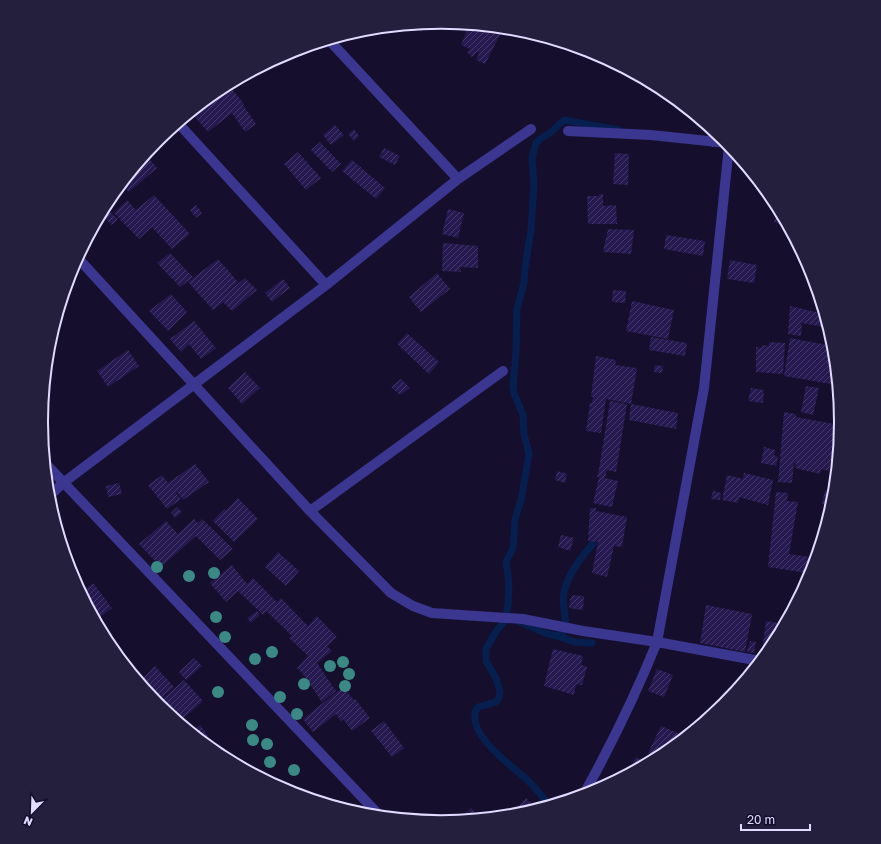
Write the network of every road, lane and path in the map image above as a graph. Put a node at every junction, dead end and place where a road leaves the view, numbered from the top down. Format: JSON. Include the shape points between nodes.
{"nodes":[{"id":1,"x":333,"y":44,"type":"edge"},
{"id":2,"x":181,"y":127,"type":"edge"},
{"id":3,"x":531,"y":129,"type":"dead end"},
{"id":4,"x":568,"y":131,"type":"dead end"},
{"id":5,"x":711,"y":137,"type":"edge"},
{"id":6,"x":728,"y":155,"type":"edge"},
{"id":7,"x":458,"y":179,"type":"junction"},
{"id":8,"x":82,"y":262,"type":"edge"},
{"id":9,"x":326,"y":285,"type":"junction"},
{"id":10,"x":503,"y":371,"type":"dead end"},
{"id":11,"x":194,"y":385,"type":"junction"},
{"id":12,"x":50,"y":469,"type":"edge"},
{"id":13,"x":64,"y":483,"type":"junction"},
{"id":14,"x":54,"y":492,"type":"edge"},
{"id":15,"x":310,"y":511,"type":"junction"},
{"id":16,"x":656,"y":642,"type":"junction"},
{"id":17,"x":753,"y":660,"type":"edge"},
{"id":18,"x":588,"y":786,"type":"edge"},
{"id":19,"x":373,"y":809,"type":"edge"}],
"edges":[{"from":1,"to":7,"type":"street"},
{"from":2,"to":9,"type":"street"},
{"from":3,"to":7,"type":"street"},
{"from":4,"to":5,"type":"street"},
{"from":6,"to":16,"type":"street","via":[[704,388]]},
{"from":7,"to":9,"type":"street"},
{"from":8,"to":11,"type":"street"},
{"from":9,"to":11,"type":"street"},
{"from":10,"to":15,"type":"street"},
{"from":11,"to":13,"type":"street"},
{"from":11,"to":15,"type":"street"},
{"from":12,"to":13,"type":"street"},
{"from":13,"to":14,"type":"street"},
{"from":13,"to":19,"type":"street"},
{"from":15,"to":16,"type":"street","via":[[391,593],[432,613],[523,619]]},
{"from":16,"to":17,"type":"street"},
{"from":16,"to":18,"type":"street","via":[[608,751]]}]}
